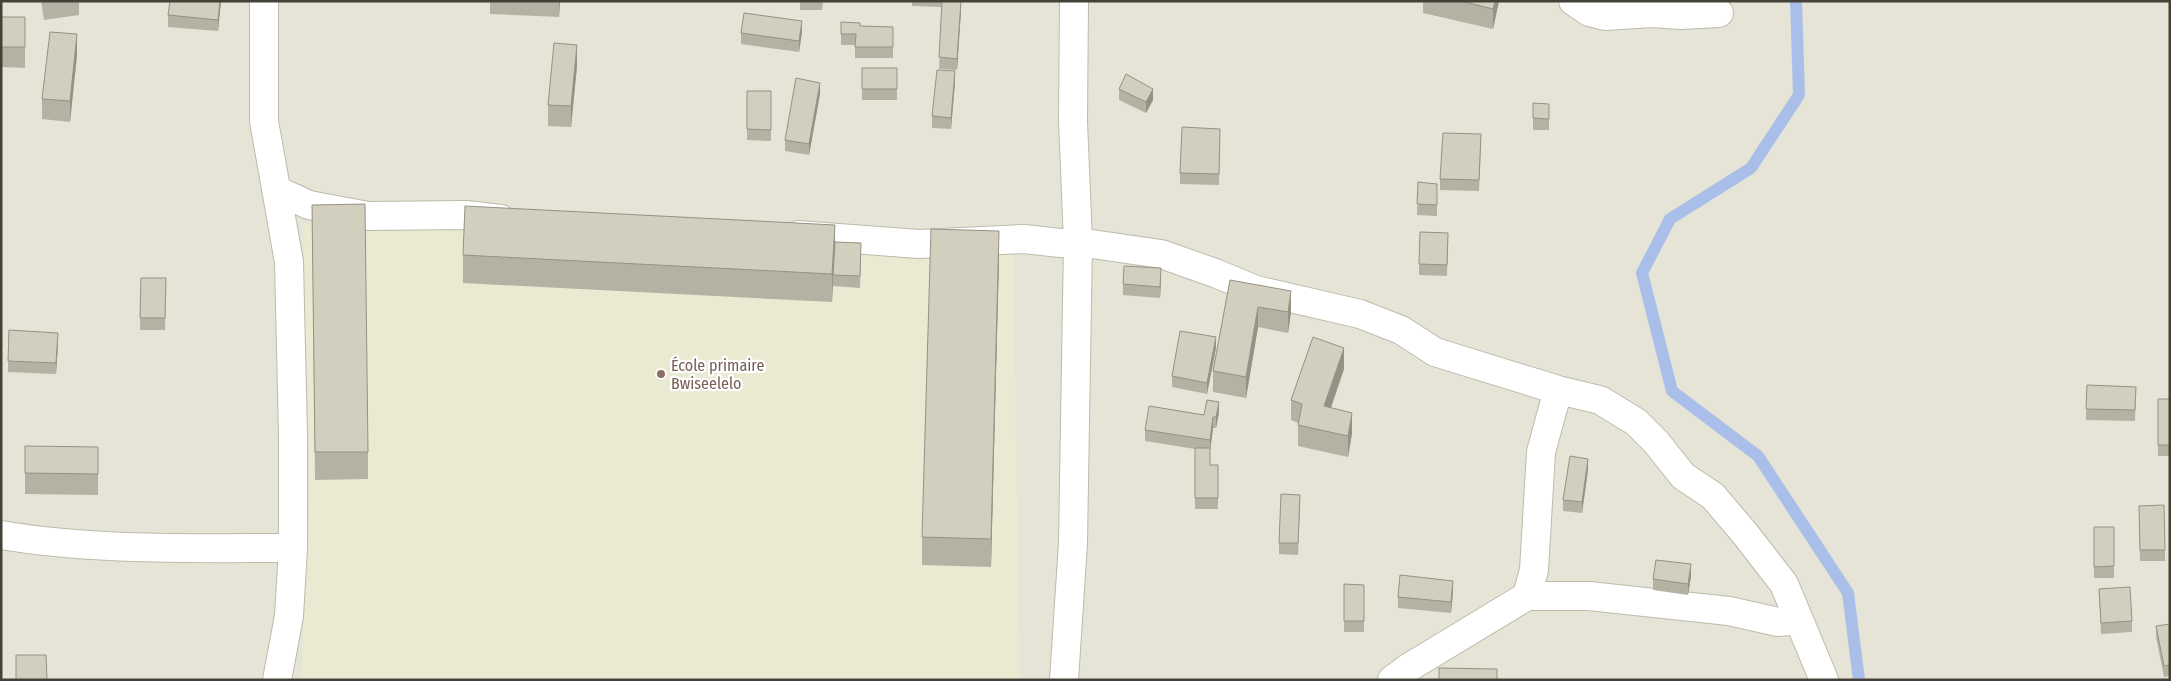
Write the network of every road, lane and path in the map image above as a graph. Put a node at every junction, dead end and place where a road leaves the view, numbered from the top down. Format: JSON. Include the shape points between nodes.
{"nodes":[{"id":1,"x":264,"y":1,"type":"edge"},
{"id":2,"x":1074,"y":1,"type":"edge"},
{"id":3,"x":1573,"y":1,"type":"edge"},
{"id":4,"x":1720,"y":13,"type":"dead end"},
{"id":5,"x":276,"y":190,"type":"junction"},
{"id":6,"x":523,"y":222,"type":"edge"},
{"id":7,"x":774,"y":234,"type":"edge"},
{"id":8,"x":1078,"y":242,"type":"junction"},
{"id":9,"x":1558,"y":390,"type":"junction"},
{"id":10,"x":1,"y":535,"type":"edge"},
{"id":11,"x":293,"y":548,"type":"junction"},
{"id":12,"x":1527,"y":596,"type":"junction"},
{"id":13,"x":1799,"y":620,"type":"junction"},
{"id":14,"x":277,"y":680,"type":"edge"},
{"id":15,"x":1064,"y":680,"type":"edge"},
{"id":16,"x":1392,"y":680,"type":"edge"},
{"id":17,"x":1824,"y":680,"type":"edge"}],
"edges":[{"from":1,"to":5,"type":"street","via":[[264,121]]},
{"from":2,"to":8,"type":"street","via":[[1073,122]]},
{"from":3,"to":4,"type":"street","via":[[1588,12],[1605,16]]},
{"from":5,"to":6,"type":"street","via":[[310,206],[368,216],[466,215]]},
{"from":5,"to":11,"type":"street","via":[[289,262]]},
{"from":7,"to":8,"type":"street","via":[[919,244],[1024,239],[1060,244]]},
{"from":8,"to":9,"type":"street","via":[[1161,254],[1256,290],[1360,314],[1401,330],[1435,352]]},
{"from":8,"to":15,"type":"street","via":[[1073,543]]},
{"from":9,"to":12,"type":"street","via":[[1541,452],[1534,570]]},
{"from":9,"to":13,"type":"street","via":[[1600,400],[1636,422],[1683,476],[1713,496],[1746,535],[1784,584]]},
{"from":10,"to":11,"type":"street","via":[[40,542],[146,547]]},
{"from":11,"to":14,"type":"street","via":[[289,616]]},
{"from":12,"to":13,"type":"street","via":[[1588,596],[1729,611],[1778,622]]},
{"from":12,"to":16,"type":"street"},
{"from":13,"to":17,"type":"street"}]}
